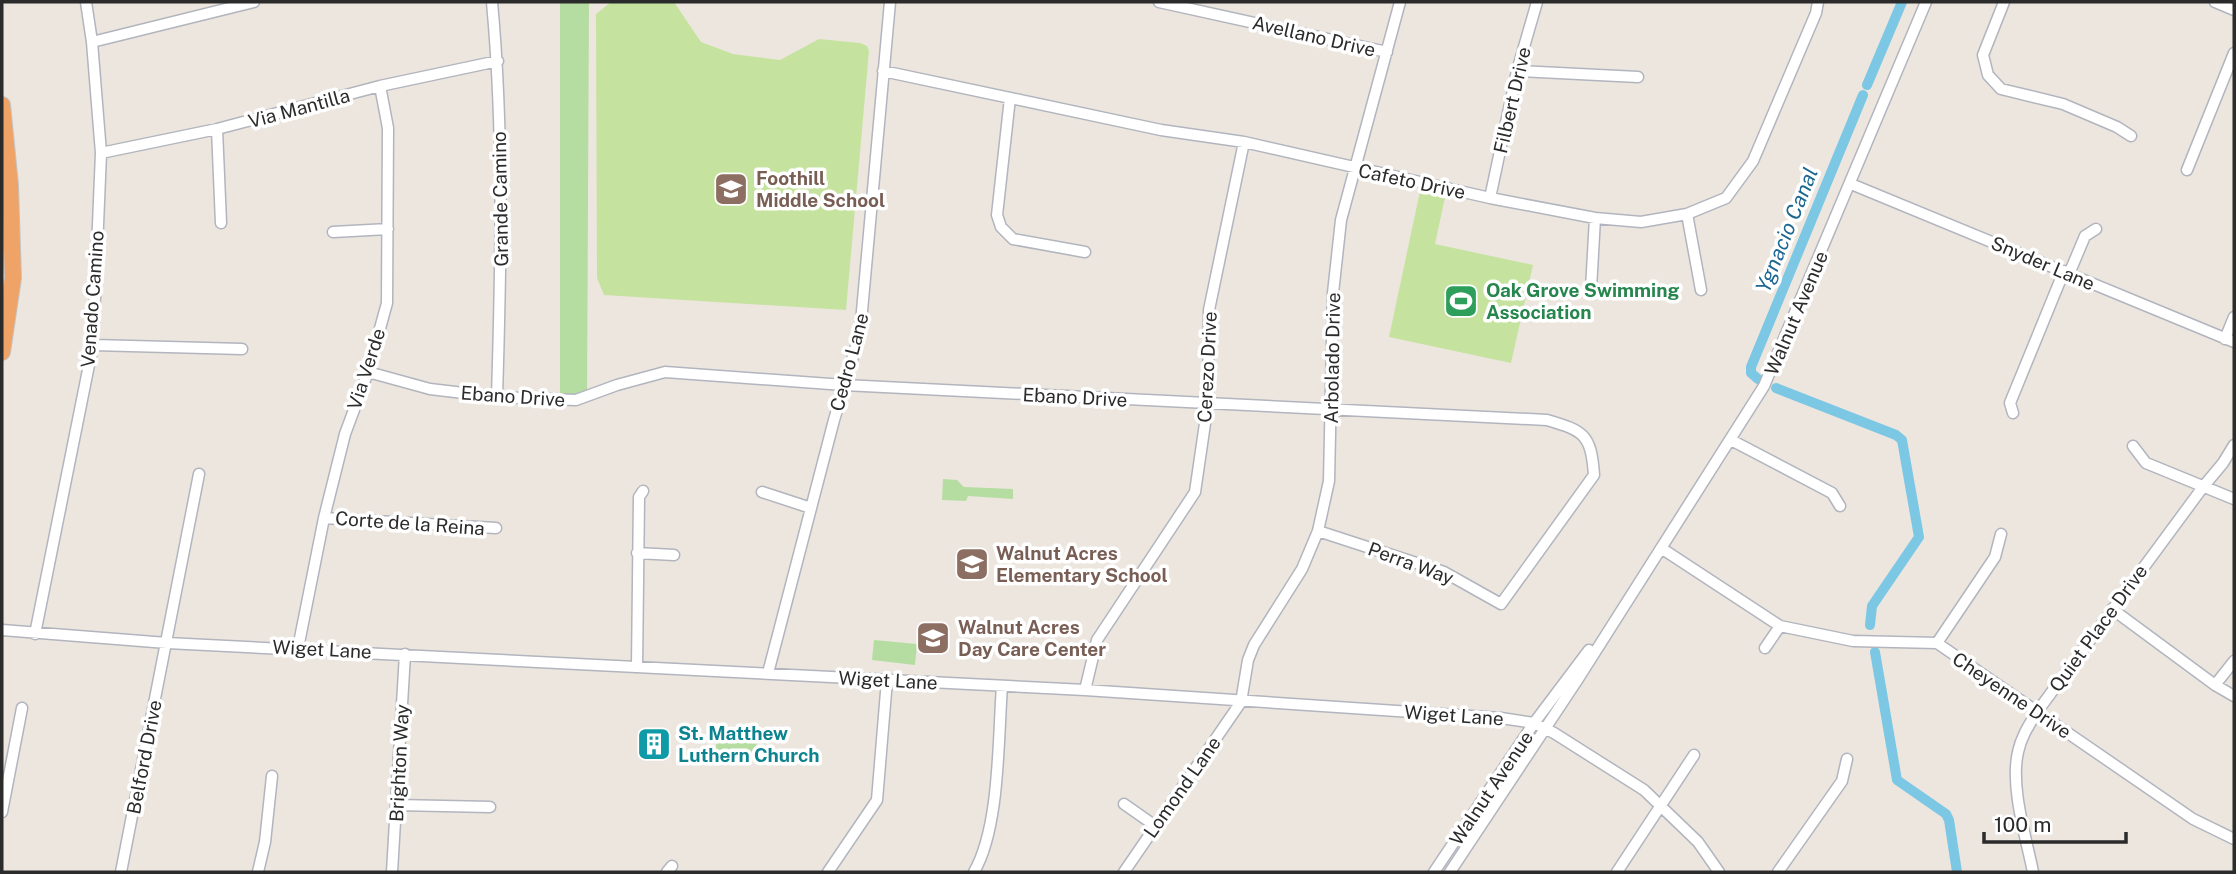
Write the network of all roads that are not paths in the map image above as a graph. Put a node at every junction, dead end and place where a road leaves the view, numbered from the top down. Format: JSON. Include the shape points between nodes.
{"nodes":[{"id":1,"x":86,"y":2,"type":"edge"},
{"id":2,"x":254,"y":2,"type":"edge"},
{"id":3,"x":492,"y":2,"type":"edge"},
{"id":4,"x":890,"y":2,"type":"edge"},
{"id":5,"x":1159,"y":2,"type":"edge"},
{"id":6,"x":1399,"y":2,"type":"edge"},
{"id":7,"x":1537,"y":2,"type":"edge"},
{"id":8,"x":1818,"y":2,"type":"edge"},
{"id":9,"x":1926,"y":2,"type":"edge"},
{"id":10,"x":2004,"y":2,"type":"edge"},
{"id":11,"x":2215,"y":2,"type":"edge"},
{"id":12,"x":2234,"y":10,"type":"edge"},
{"id":13,"x":92,"y":42,"type":"junction"},
{"id":14,"x":1387,"y":52,"type":"junction"},
{"id":15,"x":2234,"y":53,"type":"edge"},
{"id":16,"x":498,"y":61,"type":"junction"},
{"id":17,"x":883,"y":71,"type":"junction"},
{"id":18,"x":1517,"y":71,"type":"junction"},
{"id":19,"x":1637,"y":77,"type":"dead end"},
{"id":20,"x":380,"y":86,"type":"junction"},
{"id":21,"x":1010,"y":98,"type":"junction"},
{"id":22,"x":2,"y":105,"type":"edge"},
{"id":23,"x":217,"y":130,"type":"junction"},
{"id":24,"x":2131,"y":136,"type":"dead end"},
{"id":25,"x":1244,"y":142,"type":"junction"},
{"id":26,"x":101,"y":153,"type":"junction"},
{"id":27,"x":1356,"y":168,"type":"junction"},
{"id":28,"x":2187,"y":170,"type":"dead end"},
{"id":29,"x":1851,"y":184,"type":"junction"},
{"id":30,"x":1490,"y":198,"type":"junction"},
{"id":31,"x":1687,"y":214,"type":"junction"},
{"id":32,"x":1595,"y":218,"type":"junction"},
{"id":33,"x":221,"y":223,"type":"dead end"},
{"id":34,"x":388,"y":229,"type":"junction"},
{"id":35,"x":2096,"y":229,"type":"dead end"},
{"id":36,"x":333,"y":232,"type":"dead end"},
{"id":37,"x":1086,"y":252,"type":"dead end"},
{"id":38,"x":2066,"y":272,"type":"junction"},
{"id":39,"x":1591,"y":289,"type":"dead end"},
{"id":40,"x":1701,"y":290,"type":"dead end"},
{"id":41,"x":2234,"y":317,"type":"edge"},
{"id":42,"x":2230,"y":341,"type":"edge"},
{"id":43,"x":93,"y":345,"type":"junction"},
{"id":44,"x":242,"y":349,"type":"dead end"},
{"id":45,"x":2,"y":352,"type":"edge"},
{"id":46,"x":368,"y":372,"type":"junction"},
{"id":47,"x":844,"y":385,"type":"junction"},
{"id":48,"x":497,"y":397,"type":"junction"},
{"id":49,"x":1208,"y":403,"type":"junction"},
{"id":50,"x":1332,"y":410,"type":"junction"},
{"id":51,"x":2013,"y":414,"type":"dead end"},
{"id":52,"x":1731,"y":440,"type":"junction"},
{"id":53,"x":2234,"y":445,"type":"edge"},
{"id":54,"x":2133,"y":446,"type":"dead end"},
{"id":55,"x":199,"y":474,"type":"dead end"},
{"id":56,"x":2203,"y":487,"type":"junction"},
{"id":57,"x":643,"y":491,"type":"dead end"},
{"id":58,"x":762,"y":492,"type":"dead end"},
{"id":59,"x":2234,"y":499,"type":"edge"},
{"id":60,"x":1840,"y":506,"type":"dead end"},
{"id":61,"x":811,"y":508,"type":"junction"},
{"id":62,"x":324,"y":518,"type":"junction"},
{"id":63,"x":496,"y":528,"type":"dead end"},
{"id":64,"x":1318,"y":531,"type":"junction"},
{"id":65,"x":2001,"y":534,"type":"dead end"},
{"id":66,"x":1661,"y":548,"type":"junction"},
{"id":67,"x":637,"y":553,"type":"junction"},
{"id":68,"x":674,"y":555,"type":"dead end"},
{"id":69,"x":1501,"y":604,"type":"joint"},
{"id":70,"x":1625,"y":604,"type":"junction"},
{"id":71,"x":2112,"y":609,"type":"junction"},
{"id":72,"x":1780,"y":626,"type":"junction"},
{"id":73,"x":2,"y":630,"type":"edge"},
{"id":74,"x":35,"y":634,"type":"junction"},
{"id":75,"x":167,"y":643,"type":"junction"},
{"id":76,"x":1937,"y":643,"type":"junction"},
{"id":77,"x":298,"y":648,"type":"junction"},
{"id":78,"x":1765,"y":649,"type":"dead end"},
{"id":79,"x":405,"y":654,"type":"junction"},
{"id":80,"x":2234,"y":660,"type":"edge"},
{"id":81,"x":637,"y":667,"type":"junction"},
{"id":82,"x":768,"y":673,"type":"junction"},
{"id":83,"x":887,"y":680,"type":"junction"},
{"id":84,"x":2215,"y":685,"type":"junction"},
{"id":85,"x":1002,"y":686,"type":"junction"},
{"id":86,"x":1085,"y":690,"type":"junction"},
{"id":87,"x":2234,"y":696,"type":"edge"},
{"id":88,"x":1241,"y":702,"type":"junction"},
{"id":89,"x":22,"y":708,"type":"dead end"},
{"id":90,"x":2037,"y":712,"type":"junction"},
{"id":91,"x":1534,"y":723,"type":"junction"},
{"id":92,"x":1545,"y":729,"type":"junction"},
{"id":93,"x":1694,"y":755,"type":"dead end"},
{"id":94,"x":1847,"y":759,"type":"dead end"},
{"id":95,"x":272,"y":776,"type":"dead end"},
{"id":96,"x":1124,"y":804,"type":"dead end"},
{"id":97,"x":397,"y":805,"type":"junction"},
{"id":98,"x":1661,"y":805,"type":"junction"},
{"id":99,"x":490,"y":807,"type":"dead end"},
{"id":100,"x":2,"y":812,"type":"edge"},
{"id":101,"x":1154,"y":825,"type":"junction"},
{"id":102,"x":2234,"y":839,"type":"edge"},
{"id":103,"x":121,"y":872,"type":"edge"},
{"id":104,"x":258,"y":872,"type":"edge"},
{"id":105,"x":392,"y":872,"type":"edge"},
{"id":106,"x":828,"y":872,"type":"edge"},
{"id":107,"x":974,"y":872,"type":"edge"},
{"id":108,"x":1124,"y":872,"type":"edge"},
{"id":109,"x":1434,"y":872,"type":"edge"},
{"id":110,"x":1450,"y":872,"type":"edge"},
{"id":111,"x":1617,"y":872,"type":"edge"},
{"id":112,"x":1719,"y":872,"type":"edge"},
{"id":113,"x":1778,"y":872,"type":"edge"},
{"id":114,"x":2033,"y":872,"type":"edge"}],
"edges":[{"from":1,"to":13,"type":"street","name":"Venado Camino"},
{"from":2,"to":13,"type":"street"},
{"from":3,"to":16,"type":"street","name":"Grande Camino"},
{"from":4,"to":17,"type":"street","name":"Cedro Lane"},
{"from":5,"to":14,"type":"street","name":"Avellano Drive"},
{"from":6,"to":14,"type":"street","name":"Arbolado Drive"},
{"from":7,"to":18,"type":"street","name":"Filbert Drive"},
{"from":8,"to":31,"type":"street","name":"Cafeto Drive","via":[[1754,161],[1726,198]]},
{"from":9,"to":29,"type":"street","name":"Walnut Avenue"},
{"from":10,"to":24,"type":"street","via":[[1983,55],[1988,75],[2001,89],[2063,104]]},
{"from":11,"to":12,"type":"street"},
{"from":13,"to":26,"type":"street","name":"Venado Camino"},
{"from":14,"to":27,"type":"street","name":"Arbolado Drive"},
{"from":15,"to":28,"type":"street"},
{"from":16,"to":20,"type":"street","name":"Via Mantilla"},
{"from":16,"to":48,"type":"street","name":"Grande Camino","via":[[501,261]]},
{"from":17,"to":21,"type":"street","name":"Cafeto Drive"},
{"from":17,"to":47,"type":"street","name":"Cedro Lane","via":[[864,307]]},
{"from":18,"to":19,"type":"street"},
{"from":18,"to":30,"type":"street","name":"Filbert Drive"},
{"from":20,"to":23,"type":"street","name":"Via Mantilla"},
{"from":20,"to":34,"type":"street","name":"Via Verde","via":[[388,128]]},
{"from":21,"to":25,"type":"street","name":"Cafeto Drive","via":[[1161,130]]},
{"from":21,"to":37,"type":"street","via":[[998,215],[1001,228],[1013,239]]},
{"from":22,"to":45,"type":"highway","via":[[13,278]]},
{"from":23,"to":26,"type":"street","name":"Via Mantilla"},
{"from":23,"to":33,"type":"street"},
{"from":25,"to":27,"type":"street","name":"Cafeto Drive"},
{"from":25,"to":49,"type":"street","name":"Cerezo Drive","via":[[1209,310]]},
{"from":26,"to":43,"type":"street","name":"Venado Camino"},
{"from":27,"to":30,"type":"street","name":"Cafeto Drive"},
{"from":27,"to":50,"type":"street","name":"Arbolado Drive","via":[[1336,250]]},
{"from":29,"to":38,"type":"street","name":"Snyder Lane"},
{"from":29,"to":52,"type":"street","name":"Walnut Avenue","via":[[1770,374]]},
{"from":30,"to":32,"type":"street","name":"Cafeto Drive"},
{"from":31,"to":32,"type":"street","name":"Cafeto Drive","via":[[1642,222]]},
{"from":31,"to":40,"type":"street"},
{"from":32,"to":39,"type":"street"},
{"from":34,"to":36,"type":"street"},
{"from":34,"to":46,"type":"street","name":"Via Verde","via":[[387,303]]},
{"from":35,"to":38,"type":"street","via":[[2085,236]]},
{"from":38,"to":42,"type":"street","name":"Snyder Lane"},
{"from":38,"to":51,"type":"street","via":[[2010,404]]},
{"from":41,"to":42,"type":"street"},
{"from":43,"to":44,"type":"street"},
{"from":43,"to":74,"type":"street","name":"Venado Camino"},
{"from":46,"to":48,"type":"street","name":"Ebano Drive","via":[[430,389]]},
{"from":46,"to":62,"type":"street","name":"Via Verde","via":[[345,434]]},
{"from":47,"to":48,"type":"street","name":"Ebano Drive","via":[[665,372],[576,400]]},
{"from":47,"to":49,"type":"street","name":"Ebano Drive"},
{"from":47,"to":61,"type":"street","name":"Cedro Lane"},
{"from":49,"to":50,"type":"street","name":"Ebano Drive"},
{"from":49,"to":86,"type":"street","name":"Cerezo Drive","via":[[1195,492],[1097,640]]},
{"from":50,"to":64,"type":"street","name":"Arbolado Drive","via":[[1329,481]]},
{"from":50,"to":69,"type":"street","name":"Ebano Drive","via":[[1547,420],[1579,430],[1592,450],[1594,475]]},
{"from":52,"to":60,"type":"street","via":[[1832,493]]},
{"from":52,"to":66,"type":"street","name":"Walnut Avenue"},
{"from":53,"to":56,"type":"street","name":"Quiet Place Drive"},
{"from":54,"to":56,"type":"street","via":[[2146,463]]},
{"from":55,"to":75,"type":"street","name":"Belford Drive"},
{"from":56,"to":59,"type":"street"},
{"from":56,"to":71,"type":"street","name":"Quiet Place Drive"},
{"from":57,"to":67,"type":"street"},
{"from":58,"to":61,"type":"street"},
{"from":61,"to":82,"type":"street","name":"Cedro Lane"},
{"from":62,"to":63,"type":"street","name":"Corte de la Reina"},
{"from":62,"to":77,"type":"street","name":"Via Verde"},
{"from":64,"to":69,"type":"street","name":"Perra Way","via":[[1444,572]]},
{"from":64,"to":88,"type":"street","name":"Arbolado Drive","via":[[1302,569],[1254,645]]},
{"from":65,"to":76,"type":"street","via":[[1995,557]]},
{"from":66,"to":70,"type":"street","name":"Walnut Avenue"},
{"from":66,"to":72,"type":"street","name":"Cheyenne Drive"},
{"from":67,"to":68,"type":"street"},
{"from":67,"to":81,"type":"street"},
{"from":70,"to":91,"type":"street","name":"Walnut Avenue"},
{"from":70,"to":92,"type":"street","name":"Walnut Avenue"},
{"from":71,"to":84,"type":"street"},
{"from":71,"to":90,"type":"street","name":"Quiet Place Drive"},
{"from":72,"to":76,"type":"street","name":"Cheyenne Drive","via":[[1853,641]]},
{"from":72,"to":78,"type":"street"},
{"from":73,"to":74,"type":"street","name":"Wiget Lane"},
{"from":74,"to":75,"type":"street","name":"Wiget Lane"},
{"from":75,"to":77,"type":"street","name":"Wiget Lane"},
{"from":75,"to":103,"type":"street","name":"Belford Drive"},
{"from":76,"to":90,"type":"street","name":"Cheyenne Drive"},
{"from":77,"to":79,"type":"street","name":"Wiget Lane"},
{"from":79,"to":81,"type":"street","name":"Wiget Lane"},
{"from":79,"to":97,"type":"street","name":"Brighton Way"},
{"from":80,"to":84,"type":"street"},
{"from":81,"to":82,"type":"street","name":"Wiget Lane"},
{"from":82,"to":83,"type":"street","name":"Wiget Lane"},
{"from":83,"to":85,"type":"street","name":"Wiget Lane"},
{"from":83,"to":106,"type":"street","via":[[877,800]]},
{"from":84,"to":87,"type":"street"},
{"from":85,"to":86,"type":"street","name":"Wiget Lane"},
{"from":85,"to":107,"type":"street","via":[[988,840]]},
{"from":86,"to":88,"type":"street","name":"Wiget Lane"},
{"from":88,"to":91,"type":"street","name":"Wiget Lane"},
{"from":88,"to":101,"type":"street","name":"Lomond Lane"},
{"from":89,"to":100,"type":"street"},
{"from":90,"to":102,"type":"street","name":"Cheyenne Drive","via":[[2193,820]]},
{"from":90,"to":114,"type":"street","name":"Quiet Place Drive","via":[[2017,754],[2021,814]]},
{"from":91,"to":92,"type":"street","name":"Wiget Lane"},
{"from":91,"to":109,"type":"street","name":"Walnut Avenue"},
{"from":92,"to":98,"type":"street","name":"Wiget Lane"},
{"from":92,"to":110,"type":"street","name":"Walnut Avenue"},
{"from":93,"to":98,"type":"street"},
{"from":94,"to":113,"type":"street","via":[[1842,781]]},
{"from":95,"to":104,"type":"street"},
{"from":96,"to":101,"type":"street"},
{"from":97,"to":99,"type":"street"},
{"from":97,"to":105,"type":"street","name":"Brighton Way"},
{"from":98,"to":111,"type":"street"},
{"from":98,"to":112,"type":"street","name":"Wiget Lane","via":[[1698,842]]},
{"from":101,"to":108,"type":"street","name":"Lomond Lane"}]}
